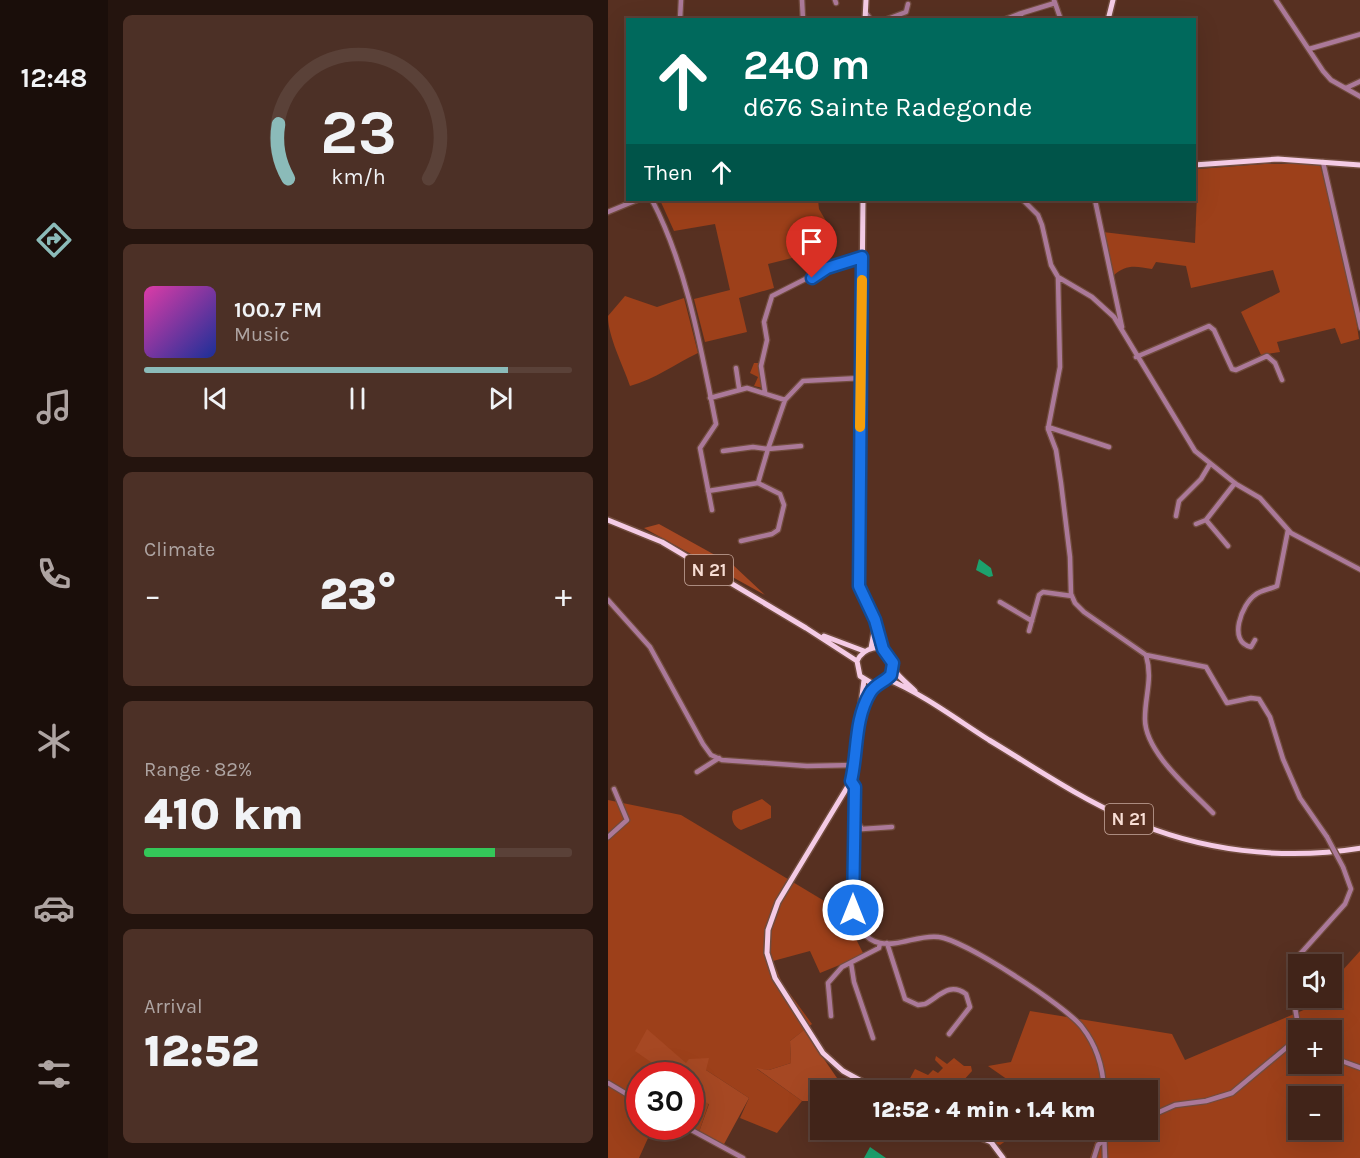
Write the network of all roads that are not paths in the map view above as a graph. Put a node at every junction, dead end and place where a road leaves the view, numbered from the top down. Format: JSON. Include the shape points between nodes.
{"nodes":[{"id":1,"x":681,"y":0,"type":"edge"},
{"id":2,"x":802,"y":0,"type":"edge"},
{"id":3,"x":866,"y":0,"type":"edge"},
{"id":4,"x":1114,"y":0,"type":"edge"},
{"id":5,"x":1276,"y":0,"type":"edge"},
{"id":6,"x":1054,"y":2,"type":"edge"},
{"id":7,"x":908,"y":4,"type":"dead end"},
{"id":8,"x":1019,"y":14,"type":"junction"},
{"id":9,"x":865,"y":16,"type":"edge"},
{"id":10,"x":680,"y":18,"type":"edge"},
{"id":11,"x":803,"y":18,"type":"edge"},
{"id":12,"x":890,"y":18,"type":"edge"},
{"id":13,"x":1009,"y":18,"type":"edge"},
{"id":14,"x":1023,"y":18,"type":"edge"},
{"id":15,"x":1060,"y":18,"type":"edge"},
{"id":16,"x":1109,"y":18,"type":"edge"},
{"id":17,"x":1361,"y":34,"type":"edge"},
{"id":18,"x":1308,"y":50,"type":"junction"},
{"id":19,"x":1361,"y":81,"type":"edge"},
{"id":20,"x":1346,"y":88,"type":"junction"},
{"id":21,"x":1361,"y":96,"type":"edge"},
{"id":22,"x":1322,"y":162,"type":"junction"},
{"id":23,"x":1196,"y":165,"type":"edge"},
{"id":24,"x":1361,"y":165,"type":"edge"},
{"id":25,"x":635,"y":201,"type":"edge"},
{"id":26,"x":653,"y":201,"type":"edge"},
{"id":27,"x":863,"y":201,"type":"edge"},
{"id":28,"x":1024,"y":201,"type":"edge"},
{"id":29,"x":1096,"y":201,"type":"edge"},
{"id":30,"x":608,"y":212,"type":"edge"},
{"id":31,"x":862,"y":257,"type":"junction"},
{"id":32,"x":1058,"y":277,"type":"junction"},
{"id":33,"x":1361,"y":328,"type":"edge"},
{"id":34,"x":1122,"y":330,"type":"junction"},
{"id":35,"x":1136,"y":357,"type":"junction"},
{"id":36,"x":736,"y":368,"type":"dead end"},
{"id":37,"x":861,"y":378,"type":"junction"},
{"id":38,"x":1282,"y":381,"type":"dead end"},
{"id":39,"x":739,"y":388,"type":"junction"},
{"id":40,"x":765,"y":392,"type":"junction"},
{"id":41,"x":710,"y":398,"type":"junction"},
{"id":42,"x":785,"y":400,"type":"junction"},
{"id":43,"x":1049,"y":427,"type":"junction"},
{"id":44,"x":772,"y":439,"type":"junction"},
{"id":45,"x":801,"y":446,"type":"dead end"},
{"id":46,"x":1109,"y":447,"type":"dead end"},
{"id":47,"x":779,"y":448,"type":"junction"},
{"id":48,"x":768,"y":449,"type":"junction"},
{"id":49,"x":723,"y":451,"type":"dead end"},
{"id":50,"x":1210,"y":464,"type":"junction"},
{"id":51,"x":758,"y":483,"type":"junction"},
{"id":52,"x":1235,"y":483,"type":"junction"},
{"id":53,"x":708,"y":491,"type":"junction"},
{"id":54,"x":712,"y":510,"type":"dead end"},
{"id":55,"x":1176,"y":516,"type":"dead end"},
{"id":56,"x":608,"y":520,"type":"edge"},
{"id":57,"x":1206,"y":520,"type":"junction"},
{"id":58,"x":1196,"y":524,"type":"dead end"},
{"id":59,"x":1288,"y":530,"type":"junction"},
{"id":60,"x":741,"y":541,"type":"dead end"},
{"id":61,"x":1228,"y":546,"type":"dead end"},
{"id":62,"x":1361,"y":570,"type":"edge"},
{"id":63,"x":1072,"y":596,"type":"junction"},
{"id":64,"x":608,"y":600,"type":"edge"},
{"id":65,"x":1000,"y":602,"type":"dead end"},
{"id":66,"x":875,"y":620,"type":"junction"},
{"id":67,"x":1032,"y":621,"type":"junction"},
{"id":68,"x":806,"y":628,"type":"junction"},
{"id":69,"x":1029,"y":631,"type":"dead end"},
{"id":70,"x":1255,"y":640,"type":"dead end"},
{"id":71,"x":871,"y":648,"type":"junction"},
{"id":72,"x":883,"y":649,"type":"junction"},
{"id":73,"x":864,"y":651,"type":"junction"},
{"id":74,"x":1146,"y":655,"type":"junction"},
{"id":75,"x":857,"y":661,"type":"junction"},
{"id":76,"x":893,"y":669,"type":"junction"},
{"id":77,"x":887,"y":679,"type":"junction"},
{"id":78,"x":864,"y":680,"type":"junction"},
{"id":79,"x":878,"y":684,"type":"junction"},
{"id":80,"x":925,"y":700,"type":"junction"},
{"id":81,"x":857,"y":728,"type":"junction"},
{"id":82,"x":719,"y":758,"type":"junction"},
{"id":83,"x":855,"y":765,"type":"junction"},
{"id":84,"x":697,"y":772,"type":"dead end"},
{"id":85,"x":851,"y":781,"type":"junction"},
{"id":86,"x":614,"y":789,"type":"dead end"},
{"id":87,"x":1213,"y":813,"type":"dead end"},
{"id":88,"x":854,"y":817,"type":"junction"},
{"id":89,"x":892,"y":827,"type":"dead end"},
{"id":90,"x":608,"y":837,"type":"edge"},
{"id":91,"x":1361,"y":848,"type":"edge"},
{"id":92,"x":880,"y":943,"type":"junction"},
{"id":93,"x":887,"y":943,"type":"junction"},
{"id":94,"x":851,"y":963,"type":"junction"},
{"id":95,"x":831,"y":1016,"type":"dead end"},
{"id":96,"x":1297,"y":1020,"type":"edge"},
{"id":97,"x":948,"y":1034,"type":"dead end"},
{"id":98,"x":874,"y":1038,"type":"dead end"},
{"id":99,"x":1288,"y":1046,"type":"edge"},
{"id":100,"x":1342,"y":1061,"type":"edge"},
{"id":101,"x":1361,"y":1068,"type":"edge"},
{"id":102,"x":860,"y":1080,"type":"edge"},
{"id":103,"x":1104,"y":1080,"type":"edge"},
{"id":104,"x":608,"y":1083,"type":"edge"},
{"id":105,"x":626,"y":1094,"type":"edge"},
{"id":106,"x":1158,"y":1112,"type":"edge"},
{"id":107,"x":704,"y":1137,"type":"edge"},
{"id":108,"x":986,"y":1140,"type":"edge"},
{"id":109,"x":1104,"y":1140,"type":"edge"},
{"id":110,"x":1105,"y":1140,"type":"edge"},
{"id":111,"x":743,"y":1158,"type":"edge"},
{"id":112,"x":1003,"y":1158,"type":"edge"},
{"id":113,"x":1094,"y":1158,"type":"edge"},
{"id":114,"x":1105,"y":1158,"type":"edge"}],
"edges":[{"from":1,"to":10,"type":"street"},
{"from":2,"to":11,"type":"street"},
{"from":3,"to":9,"type":"main road"},
{"from":4,"to":16,"type":"main road"},
{"from":5,"to":18,"type":"street"},
{"from":6,"to":8,"type":"street"},
{"from":6,"to":15,"type":"street"},
{"from":7,"to":12,"type":"street","via":[[905,12]]},
{"from":8,"to":13,"type":"street"},
{"from":8,"to":14,"type":"street"},
{"from":17,"to":18,"type":"street"},
{"from":18,"to":20,"type":"street","via":[[1323,71]]},
{"from":19,"to":20,"type":"street"},
{"from":20,"to":21,"type":"street"},
{"from":22,"to":23,"type":"main road","via":[[1278,159]]},
{"from":22,"to":24,"type":"main road"},
{"from":22,"to":33,"type":"street"},
{"from":25,"to":30,"type":"street"},
{"from":26,"to":41,"type":"street","via":[[667,228]]},
{"from":27,"to":31,"type":"main road"},
{"from":28,"to":32,"type":"street","via":[[1042,225],[1051,265]]},
{"from":29,"to":34,"type":"street"},
{"from":31,"to":37,"type":"main road"},
{"from":31,"to":40,"type":"street","via":[[827,268],[773,296],[764,322],[767,340],[761,366]]},
{"from":32,"to":34,"type":"street","via":[[1092,297]]},
{"from":32,"to":43,"type":"street","via":[[1060,367]]},
{"from":34,"to":35,"type":"street"},
{"from":35,"to":38,"type":"street","via":[[1209,326],[1232,369],[1267,356],[1275,363]]},
{"from":35,"to":50,"type":"street","via":[[1181,432]]},
{"from":36,"to":39,"type":"street"},
{"from":37,"to":42,"type":"street","via":[[807,379]]},
{"from":37,"to":66,"type":"main road","via":[[859,586]]},
{"from":39,"to":40,"type":"street"},
{"from":39,"to":41,"type":"street"},
{"from":40,"to":42,"type":"street"},
{"from":41,"to":53,"type":"street","via":[[716,424],[700,448]]},
{"from":42,"to":44,"type":"street"},
{"from":43,"to":46,"type":"street"},
{"from":43,"to":63,"type":"street","via":[[1061,483]]},
{"from":44,"to":47,"type":"street"},
{"from":44,"to":48,"type":"street"},
{"from":45,"to":47,"type":"street"},
{"from":47,"to":48,"type":"street"},
{"from":48,"to":49,"type":"street"},
{"from":48,"to":51,"type":"street"},
{"from":50,"to":52,"type":"street"},
{"from":50,"to":55,"type":"street","via":[[1201,480],[1179,501]]},
{"from":51,"to":53,"type":"street"},
{"from":51,"to":60,"type":"street","via":[[776,490],[783,500],[778,530]]},
{"from":52,"to":57,"type":"street"},
{"from":52,"to":59,"type":"street","via":[[1260,498]]},
{"from":53,"to":54,"type":"street"},
{"from":56,"to":68,"type":"main road","number":"N 21","via":[[662,542]]},
{"from":57,"to":58,"type":"street"},
{"from":57,"to":61,"type":"street"},
{"from":59,"to":62,"type":"street"},
{"from":59,"to":70,"type":"street","via":[[1277,586],[1256,594],[1239,620],[1244,642],[1251,647]]},
{"from":63,"to":67,"type":"street","via":[[1043,592]]},
{"from":63,"to":74,"type":"street","via":[[1084,612]]},
{"from":64,"to":82,"type":"street","via":[[644,639],[703,744]]},
{"from":65,"to":67,"type":"street"},
{"from":66,"to":71,"type":"main road"},
{"from":66,"to":72,"type":"main road"},
{"from":67,"to":69,"type":"street"},
{"from":68,"to":73,"type":"main road","number":"N 21"},
{"from":68,"to":75,"type":"main road","number":"N 21"},
{"from":71,"to":72,"type":"main road"},
{"from":71,"to":73,"type":"main road"},
{"from":72,"to":76,"type":"main road","via":[[891,657]]},
{"from":73,"to":75,"type":"main road"},
{"from":74,"to":87,"type":"street","via":[[1151,672],[1145,731],[1162,759]]},
{"from":74,"to":96,"type":"street","bridge":true,"via":[[1206,667],[1227,703],[1251,698],[1263,704],[1300,798],[1343,867],[1351,889],[1345,904],[1293,962],[1291,984]]},
{"from":75,"to":78,"type":"main road"},
{"from":76,"to":77,"type":"main road"},
{"from":76,"to":80,"type":"main road","number":"N 21"},
{"from":77,"to":79,"type":"main road"},
{"from":77,"to":80,"type":"main road","number":"N 21"},
{"from":78,"to":79,"type":"main road"},
{"from":78,"to":81,"type":"main road"},
{"from":79,"to":81,"type":"main road","via":[[870,692]]},
{"from":80,"to":91,"type":"main road","number":"N 21","via":[[1065,786],[1149,827],[1208,844],[1268,853]]},
{"from":81,"to":83,"type":"main road"},
{"from":82,"to":83,"type":"street","via":[[807,766]]},
{"from":82,"to":84,"type":"street"},
{"from":83,"to":85,"type":"main road"},
{"from":85,"to":88,"type":"street","via":[[855,787]]},
{"from":85,"to":102,"type":"main road","via":[[778,902],[768,930],[767,953],[774,978],[823,1053]]},
{"from":86,"to":90,"type":"street","via":[[627,820]]},
{"from":88,"to":89,"type":"street","via":[[861,829]]},
{"from":88,"to":92,"type":"street","via":[[855,920],[870,939]]},
{"from":92,"to":93,"type":"street"},
{"from":92,"to":94,"type":"street","via":[[879,948]]},
{"from":93,"to":97,"type":"street","via":[[909,1002],[925,1004],[955,988],[966,994],[970,1007]]},
{"from":93,"to":103,"type":"street","via":[[929,936],[951,939],[1033,990],[1081,1025],[1094,1044]]},
{"from":94,"to":95,"type":"street","via":[[828,983]]},
{"from":94,"to":98,"type":"street"},
{"from":99,"to":106,"type":"street","via":[[1232,1093],[1175,1104]]},
{"from":100,"to":101,"type":"street"},
{"from":104,"to":105,"type":"street"},
{"from":107,"to":111,"type":"street"},
{"from":108,"to":112,"type":"main road"},
{"from":109,"to":113,"type":"street"},
{"from":110,"to":114,"type":"street"}]}
